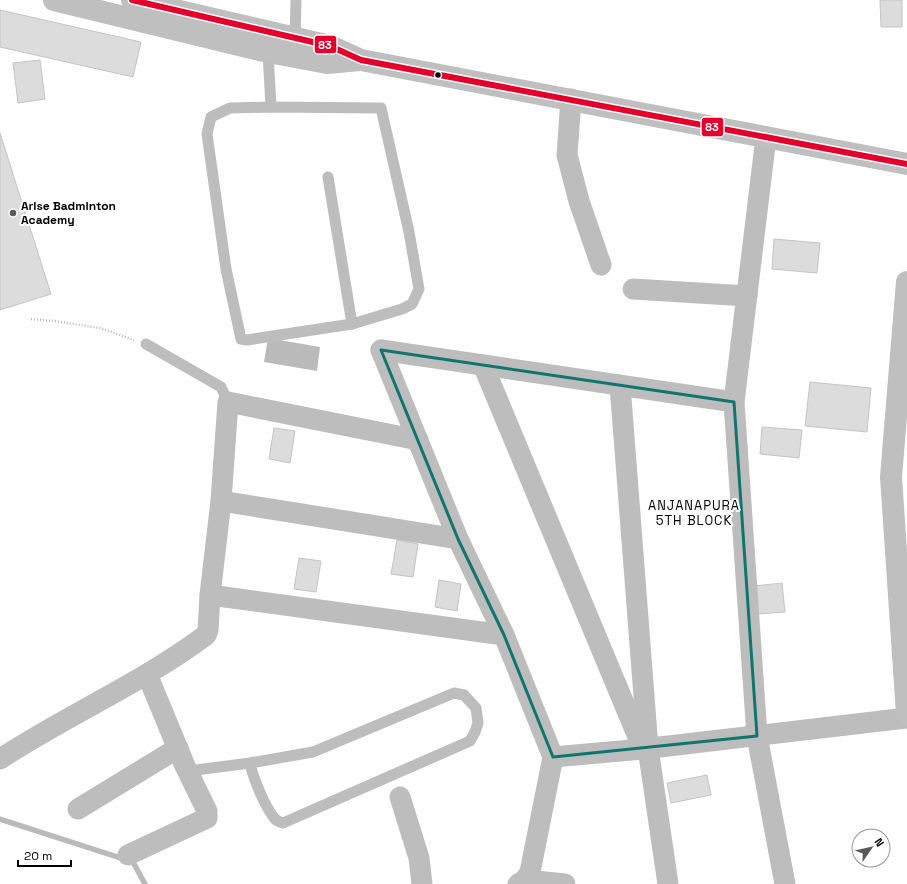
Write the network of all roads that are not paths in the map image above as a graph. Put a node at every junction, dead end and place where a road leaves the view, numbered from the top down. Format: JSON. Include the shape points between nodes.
{"nodes":[{"id":1,"x":54,"y":0,"type":"edge"},
{"id":2,"x":132,"y":0,"type":"edge"},
{"id":3,"x":296,"y":0,"type":"edge"},
{"id":4,"x":295,"y":38,"type":"junction"},
{"id":5,"x":268,"y":52,"type":"junction"},
{"id":6,"x":361,"y":60,"type":"junction"},
{"id":7,"x":570,"y":99,"type":"junction"},
{"id":8,"x":271,"y":107,"type":"junction"},
{"id":9,"x":766,"y":138,"type":"junction"},
{"id":10,"x":907,"y":164,"type":"edge"},
{"id":11,"x":328,"y":176,"type":"dead end"},
{"id":12,"x":601,"y":265,"type":"dead end"},
{"id":13,"x":907,"y":282,"type":"edge"},
{"id":14,"x":634,"y":289,"type":"dead end"},
{"id":15,"x":747,"y":296,"type":"junction"},
{"id":16,"x":906,"y":313,"type":"edge"},
{"id":17,"x":352,"y":324,"type":"junction"},
{"id":18,"x":146,"y":344,"type":"road end"},
{"id":19,"x":483,"y":365,"type":"junction"},
{"id":20,"x":620,"y":385,"type":"junction"},
{"id":21,"x":228,"y":402,"type":"junction"},
{"id":22,"x":734,"y":402,"type":"junction"},
{"id":23,"x":418,"y":440,"type":"junction"},
{"id":24,"x":221,"y":501,"type":"junction"},
{"id":25,"x":458,"y":539,"type":"junction"},
{"id":26,"x":210,"y":594,"type":"junction"},
{"id":27,"x":504,"y":635,"type":"junction"},
{"id":28,"x":147,"y":674,"type":"junction"},
{"id":29,"x":907,"y":714,"type":"edge"},
{"id":30,"x":907,"y":718,"type":"edge"},
{"id":31,"x":757,"y":736,"type":"junction"},
{"id":32,"x":178,"y":748,"type":"junction"},
{"id":33,"x":646,"y":749,"type":"junction"},
{"id":34,"x":553,"y":757,"type":"junction"},
{"id":35,"x":0,"y":759,"type":"edge"},
{"id":36,"x":250,"y":762,"type":"junction"},
{"id":37,"x":188,"y":771,"type":"junction"},
{"id":38,"x":400,"y":797,"type":"dead end"},
{"id":39,"x":78,"y":809,"type":"dead end"},
{"id":40,"x":128,"y":855,"type":"dead end"},
{"id":41,"x":531,"y":883,"type":"edge"},
{"id":42,"x":422,"y":884,"type":"edge"},
{"id":43,"x":565,"y":884,"type":"edge"},
{"id":44,"x":668,"y":884,"type":"edge"},
{"id":45,"x":785,"y":884,"type":"edge"}],
"edges":[{"from":1,"to":5,"type":"street"},
{"from":2,"to":4,"type":"street"},
{"from":3,"to":4,"type":"lane"},
{"from":4,"to":6,"type":"street","via":[[330,46]]},
{"from":5,"to":6,"type":"street","via":[[327,63]]},
{"from":5,"to":8,"type":"lane"},
{"from":6,"to":7,"type":"street"},
{"from":7,"to":9,"type":"street"},
{"from":7,"to":12,"type":"street","via":[[567,155],[579,201]]},
{"from":8,"to":17,"type":"lane","via":[[381,108],[419,289],[412,304]]},
{"from":8,"to":17,"type":"lane","via":[[230,108],[211,117],[208,134],[226,269],[241,339]]},
{"from":9,"to":10,"type":"street"},
{"from":9,"to":15,"type":"street"},
{"from":11,"to":17,"type":"lane"},
{"from":13,"to":16,"type":"street"},
{"from":14,"to":15,"type":"street"},
{"from":15,"to":22,"type":"street"},
{"from":16,"to":29,"type":"street","via":[[891,477]]},
{"from":18,"to":21,"type":"lane","via":[[221,387]]},
{"from":19,"to":20,"type":"street"},
{"from":19,"to":23,"type":"street","via":[[381,350]]},
{"from":19,"to":33,"type":"street"},
{"from":20,"to":22,"type":"street"},
{"from":20,"to":33,"type":"street"},
{"from":21,"to":23,"type":"street"},
{"from":21,"to":24,"type":"street"},
{"from":22,"to":31,"type":"street"},
{"from":23,"to":25,"type":"street"},
{"from":24,"to":25,"type":"street"},
{"from":24,"to":26,"type":"street"},
{"from":25,"to":27,"type":"street"},
{"from":26,"to":27,"type":"street"},
{"from":26,"to":28,"type":"street","via":[[206,635]]},
{"from":27,"to":34,"type":"street"},
{"from":28,"to":32,"type":"street"},
{"from":28,"to":35,"type":"street"},
{"from":30,"to":31,"type":"street"},
{"from":31,"to":33,"type":"street"},
{"from":31,"to":45,"type":"street"},
{"from":32,"to":37,"type":"street"},
{"from":32,"to":39,"type":"street"},
{"from":33,"to":34,"type":"street"},
{"from":33,"to":44,"type":"street"},
{"from":34,"to":41,"type":"street","via":[[530,872]]},
{"from":36,"to":36,"type":"lane","via":[[313,752],[454,693],[464,696],[476,708],[478,723],[470,741],[283,823],[276,821],[268,808]]},
{"from":36,"to":37,"type":"lane"},
{"from":37,"to":40,"type":"street","via":[[207,811],[207,818]]},
{"from":38,"to":42,"type":"street","via":[[418,858]]},
{"from":41,"to":43,"type":"street"}]}
